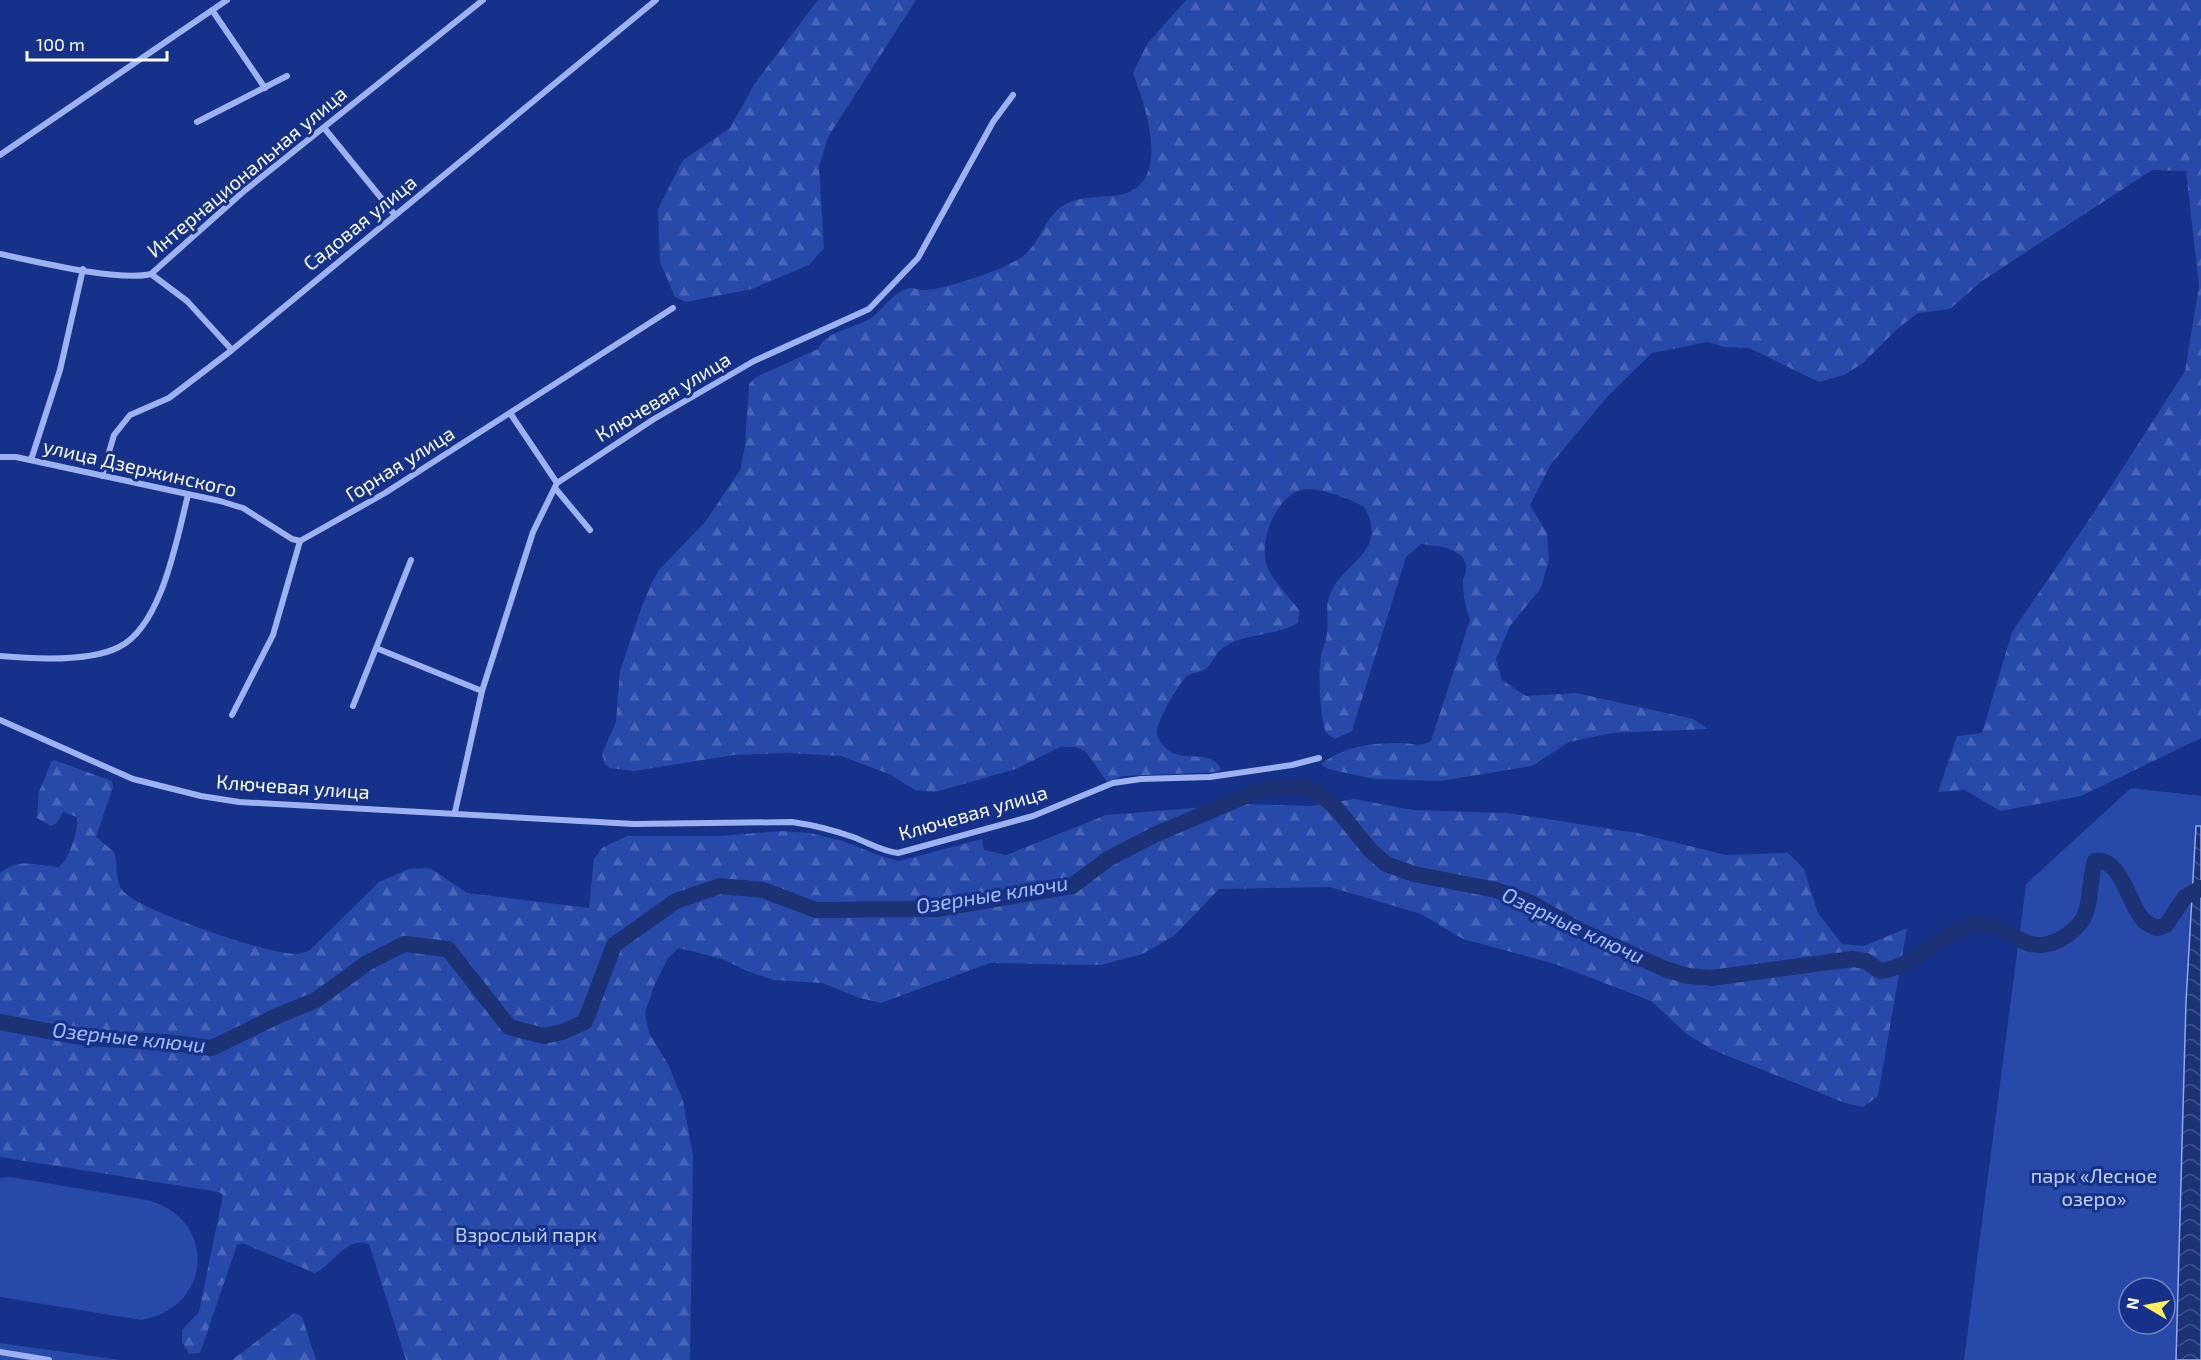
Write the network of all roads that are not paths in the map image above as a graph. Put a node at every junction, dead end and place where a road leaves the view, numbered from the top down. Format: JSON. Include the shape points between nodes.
{"nodes":[{"id":1,"x":227,"y":0,"type":"edge"},
{"id":2,"x":483,"y":0,"type":"edge"},
{"id":3,"x":656,"y":0,"type":"edge"},
{"id":4,"x":212,"y":10,"type":"junction"},
{"id":5,"x":287,"y":76,"type":"dead end"},
{"id":6,"x":265,"y":88,"type":"junction"},
{"id":7,"x":1013,"y":95,"type":"dead end"},
{"id":8,"x":197,"y":122,"type":"dead end"},
{"id":9,"x":325,"y":129,"type":"junction"},
{"id":10,"x":0,"y":155,"type":"edge"},
{"id":11,"x":395,"y":215,"type":"junction"},
{"id":12,"x":0,"y":254,"type":"edge"},
{"id":13,"x":83,"y":269,"type":"junction"},
{"id":14,"x":151,"y":274,"type":"junction"},
{"id":15,"x":673,"y":308,"type":"dead end"},
{"id":16,"x":232,"y":350,"type":"junction"},
{"id":17,"x":510,"y":413,"type":"junction"},
{"id":18,"x":0,"y":457,"type":"edge"},
{"id":19,"x":31,"y":460,"type":"junction"},
{"id":20,"x":102,"y":476,"type":"junction"},
{"id":21,"x":556,"y":486,"type":"junction"},
{"id":22,"x":188,"y":495,"type":"junction"},
{"id":23,"x":590,"y":530,"type":"dead end"},
{"id":24,"x":300,"y":541,"type":"junction"},
{"id":25,"x":411,"y":560,"type":"dead end"},
{"id":26,"x":376,"y":648,"type":"junction"},
{"id":27,"x":0,"y":656,"type":"edge"},
{"id":28,"x":482,"y":691,"type":"junction"},
{"id":29,"x":353,"y":706,"type":"dead end"},
{"id":30,"x":232,"y":715,"type":"dead end"},
{"id":31,"x":0,"y":720,"type":"edge"},
{"id":32,"x":1319,"y":758,"type":"dead end"},
{"id":33,"x":455,"y":812,"type":"junction"},
{"id":34,"x":0,"y":1352,"type":"edge"},
{"id":35,"x":49,"y":1360,"type":"edge"}],
"edges":[{"from":1,"to":4,"type":"street"},
{"from":2,"to":9,"type":"street","name":"Интернациональная улица"},
{"from":3,"to":11,"type":"street","name":"Садовая улица"},
{"from":4,"to":6,"type":"street"},
{"from":4,"to":10,"type":"street"},
{"from":5,"to":6,"type":"street"},
{"from":6,"to":8,"type":"street"},
{"from":7,"to":21,"type":"street","name":"Ключевая улица","via":[[993,122],[918,258],[869,309],[754,361],[654,419]]},
{"from":9,"to":11,"type":"street"},
{"from":9,"to":14,"type":"street","name":"Интернациональная улица","via":[[202,225]]},
{"from":11,"to":16,"type":"street","name":"Садовая улица"},
{"from":12,"to":13,"type":"street","name":"Интернациональная улица"},
{"from":13,"to":14,"type":"street","name":"Интернациональная улица"},
{"from":13,"to":19,"type":"street","via":[[61,364]]},
{"from":14,"to":16,"type":"street","via":[[187,301]]},
{"from":15,"to":17,"type":"street","name":"Горная улица"},
{"from":16,"to":20,"type":"street","name":"Садовая улица","via":[[169,398],[130,415],[114,435]]},
{"from":17,"to":21,"type":"street"},
{"from":17,"to":24,"type":"street","name":"Горная улица","via":[[352,513]]},
{"from":18,"to":19,"type":"street","name":"улица Дзержинского"},
{"from":19,"to":20,"type":"street","name":"улица Дзержинского"},
{"from":20,"to":22,"type":"street","name":"улица Дзержинского"},
{"from":21,"to":23,"type":"street"},
{"from":21,"to":28,"type":"street","name":"Ключевая улица","via":[[533,532]]},
{"from":22,"to":24,"type":"street","name":"улица Дзержинского","via":[[243,508]]},
{"from":22,"to":27,"type":"street","via":[[156,606],[120,647],[71,657]]},
{"from":24,"to":30,"type":"street","via":[[273,635]]},
{"from":25,"to":26,"type":"street"},
{"from":26,"to":28,"type":"street"},
{"from":26,"to":29,"type":"street"},
{"from":28,"to":33,"type":"street","name":"Ключевая улица"},
{"from":31,"to":33,"type":"street","name":"Ключевая улица","via":[[115,773],[201,796],[250,803]]},
{"from":32,"to":33,"type":"street","name":"Ключевая улица","via":[[1200,779],[1113,783],[1033,816],[898,853],[815,825],[792,822],[634,824]]},
{"from":34,"to":35,"type":"street"}]}
